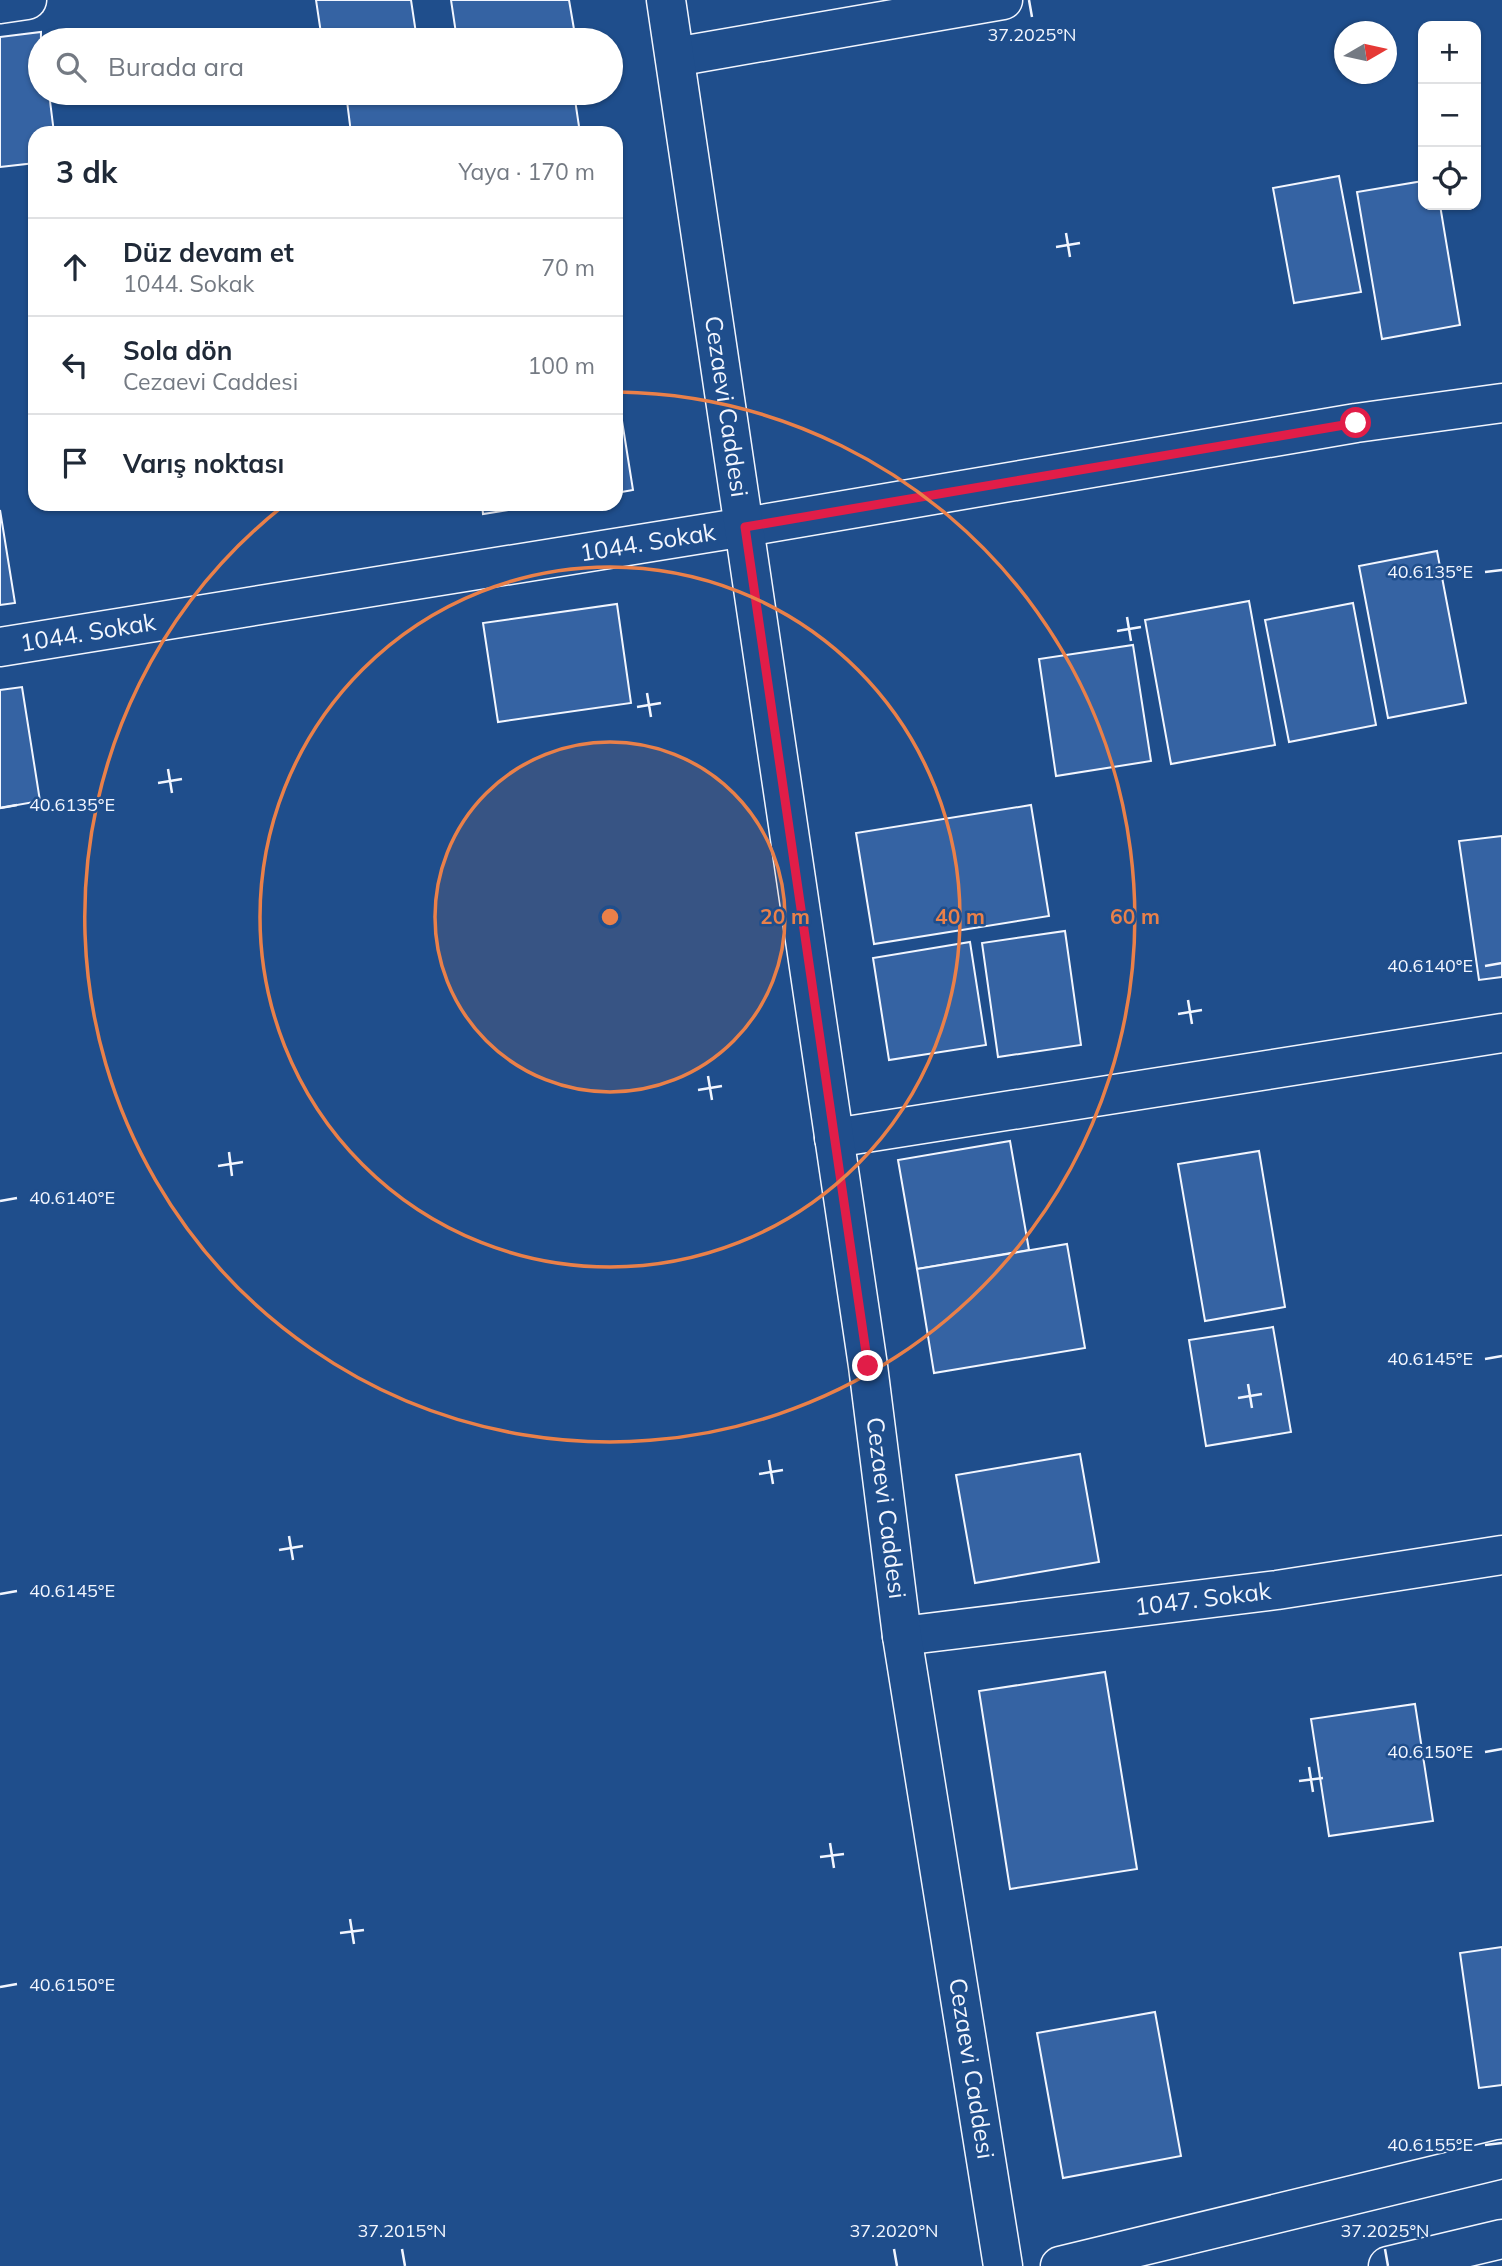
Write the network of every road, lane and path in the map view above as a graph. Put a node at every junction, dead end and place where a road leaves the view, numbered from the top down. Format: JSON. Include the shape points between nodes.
{"nodes":[{"id":1,"x":27,"y":0,"type":"edge"},
{"id":2,"x":666,"y":0,"type":"edge"},
{"id":3,"x":1003,"y":0,"type":"edge"},
{"id":4,"x":0,"y":4,"type":"edge"},
{"id":5,"x":675,"y":57,"type":"junction"},
{"id":6,"x":1502,"y":403,"type":"edge"},
{"id":7,"x":745,"y":527,"type":"junction"},
{"id":8,"x":0,"y":647,"type":"edge"},
{"id":9,"x":1502,"y":1033,"type":"edge"},
{"id":10,"x":834,"y":1138,"type":"junction"},
{"id":11,"x":1502,"y":1555,"type":"edge"},
{"id":12,"x":902,"y":1636,"type":"junction"},
{"id":13,"x":1502,"y":2159,"type":"edge"},
{"id":14,"x":1502,"y":2239,"type":"edge"},
{"id":15,"x":1003,"y":2266,"type":"edge"},
{"id":16,"x":1060,"y":2266,"type":"edge"},
{"id":17,"x":1388,"y":2266,"type":"edge"}],
"edges":[{"from":1,"to":4,"type":"street"},
{"from":2,"to":5,"type":"street","name":"Cezaevi Caddesi"},
{"from":3,"to":5,"type":"street"},
{"from":5,"to":7,"type":"street","name":"Cezaevi Caddesi"},
{"from":6,"to":7,"type":"street","name":"1044. Sokak","via":[[1356,423]]},
{"from":7,"to":8,"type":"street","name":"1044. Sokak"},
{"from":7,"to":10,"type":"street","name":"Cezaevi Caddesi"},
{"from":9,"to":10,"type":"street"},
{"from":10,"to":12,"type":"street","name":"Cezaevi Caddesi"},
{"from":11,"to":12,"type":"street","name":"1047. Sokak","via":[[1277,1590]]},
{"from":12,"to":15,"type":"street","name":"Cezaevi Caddesi"},
{"from":13,"to":16,"type":"street"},
{"from":14,"to":17,"type":"street"}]}
